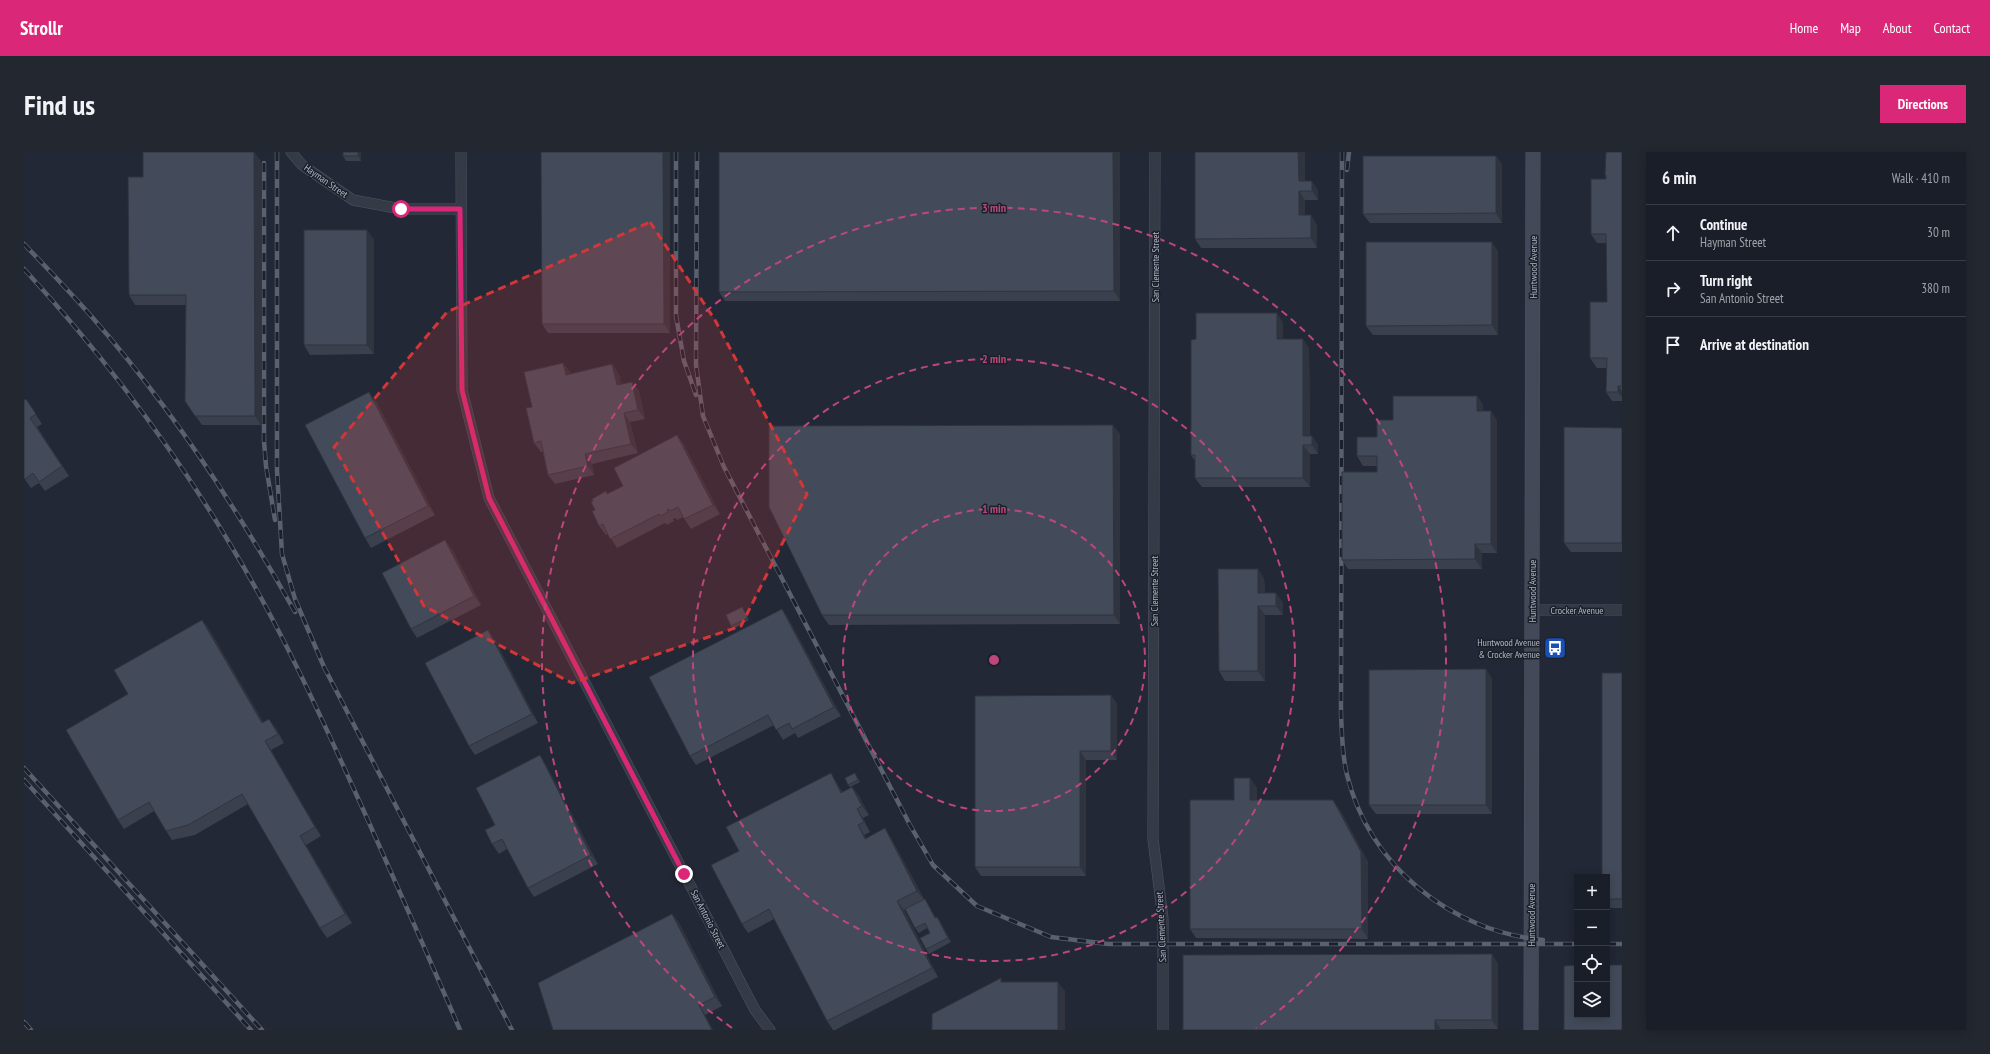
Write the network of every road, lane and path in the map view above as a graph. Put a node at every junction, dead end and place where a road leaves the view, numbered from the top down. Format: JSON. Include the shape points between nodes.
{"nodes":[{"id":1,"x":291,"y":152,"type":"edge"},
{"id":2,"x":461,"y":152,"type":"edge"},
{"id":3,"x":1155,"y":152,"type":"edge"},
{"id":4,"x":1533,"y":152,"type":"edge"},
{"id":5,"x":460,"y":209,"type":"junction"},
{"id":6,"x":1532,"y":610,"type":"junction"},
{"id":7,"x":1622,"y":610,"type":"edge"},
{"id":8,"x":770,"y":1030,"type":"edge"},
{"id":9,"x":1163,"y":1030,"type":"edge"},
{"id":10,"x":1531,"y":1030,"type":"edge"}],
"edges":[{"from":1,"to":5,"type":"street","name":"Hayman Street","via":[[302,165],[353,200],[401,209]]},
{"from":2,"to":5,"type":"street","name":"San Antonio Street"},
{"from":3,"to":9,"type":"street","name":"San Clemente Street","via":[[1153,839],[1163,920]]},
{"from":4,"to":6,"type":"street","name":"Huntwood Avenue"},
{"from":5,"to":8,"type":"street","name":"San Antonio Street","via":[[462,390],[489,498],[755,1010]]},
{"from":6,"to":7,"type":"street","name":"Crocker Avenue"},
{"from":6,"to":10,"type":"street","name":"Huntwood Avenue"}]}
